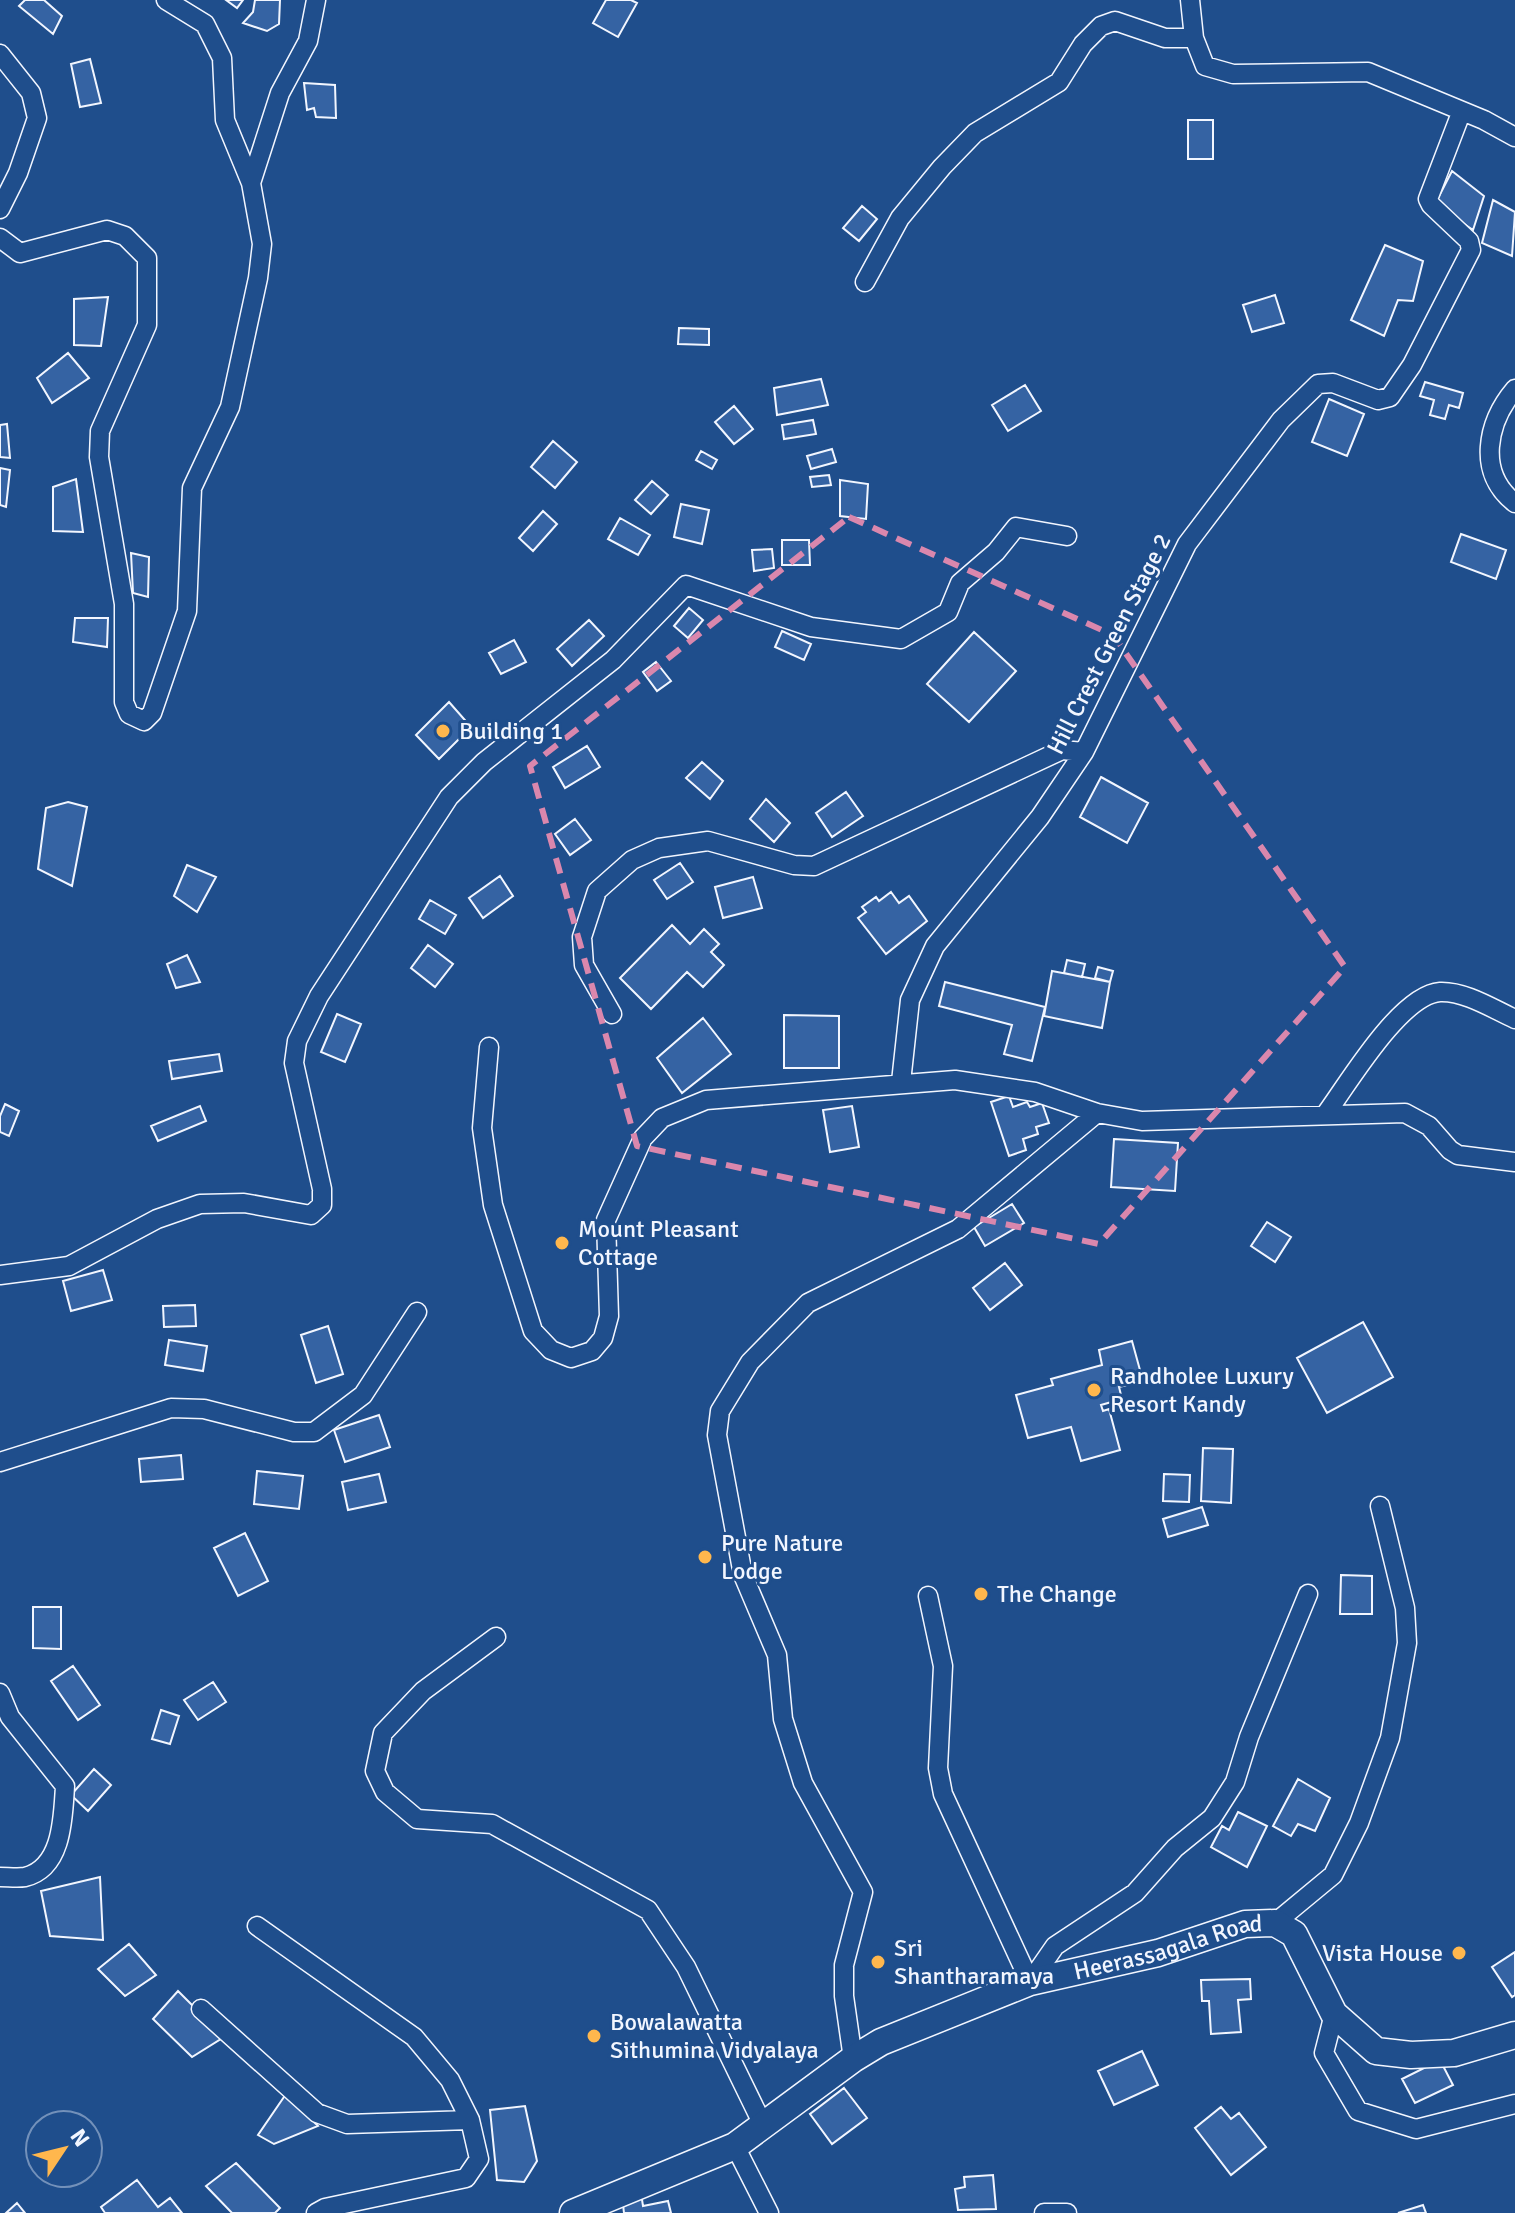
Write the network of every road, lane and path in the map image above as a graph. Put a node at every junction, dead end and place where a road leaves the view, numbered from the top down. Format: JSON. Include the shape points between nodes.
{"nodes":[{"id":1,"x":166,"y":0,"type":"edge"},
{"id":2,"x":316,"y":0,"type":"edge"},
{"id":3,"x":1190,"y":0,"type":"edge"},
{"id":4,"x":1194,"y":38,"type":"junction"},
{"id":5,"x":0,"y":54,"type":"edge"},
{"id":6,"x":1461,"y":113,"type":"junction"},
{"id":7,"x":1515,"y":137,"type":"edge"},
{"id":8,"x":18,"y":173,"type":"junction"},
{"id":9,"x":0,"y":183,"type":"edge"},
{"id":10,"x":251,"y":183,"type":"junction"},
{"id":11,"x":0,"y":209,"type":"edge"},
{"id":12,"x":0,"y":238,"type":"edge"},
{"id":13,"x":865,"y":282,"type":"dead end"},
{"id":14,"x":1515,"y":389,"type":"edge"},
{"id":15,"x":1515,"y":503,"type":"edge"},
{"id":16,"x":1067,"y":536,"type":"dead end"},
{"id":17,"x":1084,"y":752,"type":"junction"},
{"id":18,"x":612,"y":1014,"type":"dead end"},
{"id":19,"x":1515,"y":1019,"type":"edge"},
{"id":20,"x":489,"y":1047,"type":"dead end"},
{"id":21,"x":901,"y":1082,"type":"junction"},
{"id":22,"x":1097,"y":1113,"type":"junction"},
{"id":23,"x":1325,"y":1115,"type":"junction"},
{"id":24,"x":1515,"y":1162,"type":"edge"},
{"id":25,"x":0,"y":1275,"type":"edge"},
{"id":26,"x":417,"y":1312,"type":"dead end"},
{"id":27,"x":0,"y":1462,"type":"edge"},
{"id":28,"x":1380,"y":1506,"type":"dead end"},
{"id":29,"x":1308,"y":1594,"type":"dead end"},
{"id":30,"x":928,"y":1596,"type":"dead end"},
{"id":31,"x":496,"y":1637,"type":"dead end"},
{"id":32,"x":0,"y":1693,"type":"edge"},
{"id":33,"x":0,"y":1877,"type":"edge"},
{"id":34,"x":1275,"y":1923,"type":"junction"},
{"id":35,"x":257,"y":1926,"type":"dead end"},
{"id":36,"x":1030,"y":1982,"type":"junction"},
{"id":37,"x":201,"y":2009,"type":"dead end"},
{"id":38,"x":1334,"y":2014,"type":"junction"},
{"id":39,"x":1515,"y":2035,"type":"edge"},
{"id":40,"x":853,"y":2059,"type":"junction"},
{"id":41,"x":1515,"y":2104,"type":"edge"},
{"id":42,"x":470,"y":2120,"type":"junction"},
{"id":43,"x":764,"y":2127,"type":"junction"},
{"id":44,"x":735,"y":2146,"type":"junction"},
{"id":45,"x":316,"y":2213,"type":"edge"},
{"id":46,"x":573,"y":2213,"type":"edge"},
{"id":47,"x":769,"y":2213,"type":"edge"},
{"id":48,"x":1044,"y":2213,"type":"edge"},
{"id":49,"x":1067,"y":2213,"type":"edge"}],
"edges":[{"from":1,"to":10,"type":"street","via":[[205,24],[222,58],[225,120]]},
{"from":2,"to":10,"type":"street","via":[[308,41],[280,93]]},
{"from":3,"to":4,"type":"street"},
{"from":4,"to":6,"type":"street","via":[[1205,66],[1233,74],[1368,72]]},
{"from":4,"to":13,"type":"street","via":[[1165,38],[1115,21],[1101,26],[1059,82],[975,133],[942,167],[900,218]]},
{"from":5,"to":8,"type":"street","via":[[31,93],[37,118]]},
{"from":6,"to":7,"type":"street"},
{"from":6,"to":17,"type":"street","name":"Hill Crest Green Stage 2","via":[[1428,199],[1469,241],[1471,250],[1412,365],[1390,397],[1378,400],[1333,383],[1318,384],[1281,420],[1187,544]]},
{"from":8,"to":9,"type":"street"},
{"from":8,"to":11,"type":"street"},
{"from":10,"to":12,"type":"street","via":[[262,244],[258,278],[230,407],[192,488],[187,611],[152,713],[144,721],[129,714],[124,702],[124,604],[99,457],[100,431],[147,325],[147,258],[125,236],[107,230],[20,253]]},
{"from":14,"to":15,"type":"street","via":[[1502,404],[1488,463]]},
{"from":16,"to":25,"type":"street","via":[[1016,527],[960,583],[948,612],[901,639],[811,627],[686,585],[613,660],[484,762],[449,797],[319,996],[297,1041],[294,1063],[322,1205],[311,1215],[244,1203],[200,1204],[157,1219],[69,1266]]},
{"from":17,"to":18,"type":"street","via":[[1062,750],[814,866],[708,841],[659,848],[632,860],[597,891],[582,937],[584,965]]},
{"from":17,"to":21,"type":"street","name":"Hill Crest Green Stage 2","via":[[1040,817],[935,946],[910,1000]]},
{"from":19,"to":23,"type":"street","via":[[1467,997],[1440,992],[1422,998],[1390,1024]]},
{"from":20,"to":21,"type":"street","via":[[482,1128],[493,1205],[533,1331],[551,1350],[571,1358],[592,1351],[603,1338],[609,1316],[606,1220],[643,1138],[662,1118],[706,1100]]},
{"from":21,"to":22,"type":"street","via":[[955,1080],[1035,1092]]},
{"from":22,"to":23,"type":"street","via":[[1142,1121]]},
{"from":22,"to":40,"type":"street","via":[[958,1229],[808,1303],[750,1362],[720,1411],[717,1435],[743,1575],[777,1655],[783,1719],[803,1783],[863,1892],[844,1965]]},
{"from":23,"to":24,"type":"street","via":[[1405,1113],[1429,1126],[1458,1155]]},
{"from":26,"to":27,"type":"street","via":[[363,1395],[314,1432],[294,1432],[204,1409],[171,1408]]},
{"from":28,"to":34,"type":"street","via":[[1405,1608],[1407,1643],[1390,1738],[1359,1823],[1333,1875]]},
{"from":29,"to":36,"type":"street","via":[[1235,1782],[1212,1818],[1175,1848],[1135,1893],[1055,1946]]},
{"from":30,"to":36,"type":"street","via":[[943,1666],[938,1768],[943,1794]]},
{"from":31,"to":43,"type":"street","via":[[423,1691],[383,1733],[375,1771],[385,1792],[417,1819],[492,1824],[648,1910],[686,1967]]},
{"from":32,"to":33,"type":"street","via":[[10,1717],[65,1786],[63,1829],[46,1865],[26,1877]]},
{"from":34,"to":36,"type":"street","name":"Heerassagala Road","via":[[1245,1924],[1158,1953]]},
{"from":34,"to":38,"type":"street","name":"Heerassagala Road","via":[[1294,1934]]},
{"from":35,"to":42,"type":"street","via":[[414,2037],[450,2080]]},
{"from":36,"to":40,"type":"street","name":"Heerassagala Road","via":[[881,2042]]},
{"from":37,"to":42,"type":"street","via":[[317,2113],[347,2124]]},
{"from":38,"to":39,"type":"street","name":"Heerassagala Road","via":[[1376,2051],[1399,2054],[1454,2053]]},
{"from":38,"to":41,"type":"street","via":[[1324,2053],[1358,2111],[1416,2129]]},
{"from":40,"to":43,"type":"street","name":"Heerassagala Road"},
{"from":42,"to":45,"type":"street","via":[[479,2159],[466,2178]]},
{"from":43,"to":44,"type":"street","name":"Heerassagala Road"},
{"from":44,"to":46,"type":"street","name":"Heerassagala Road"},
{"from":44,"to":47,"type":"street"},
{"from":48,"to":49,"type":"street"}]}
